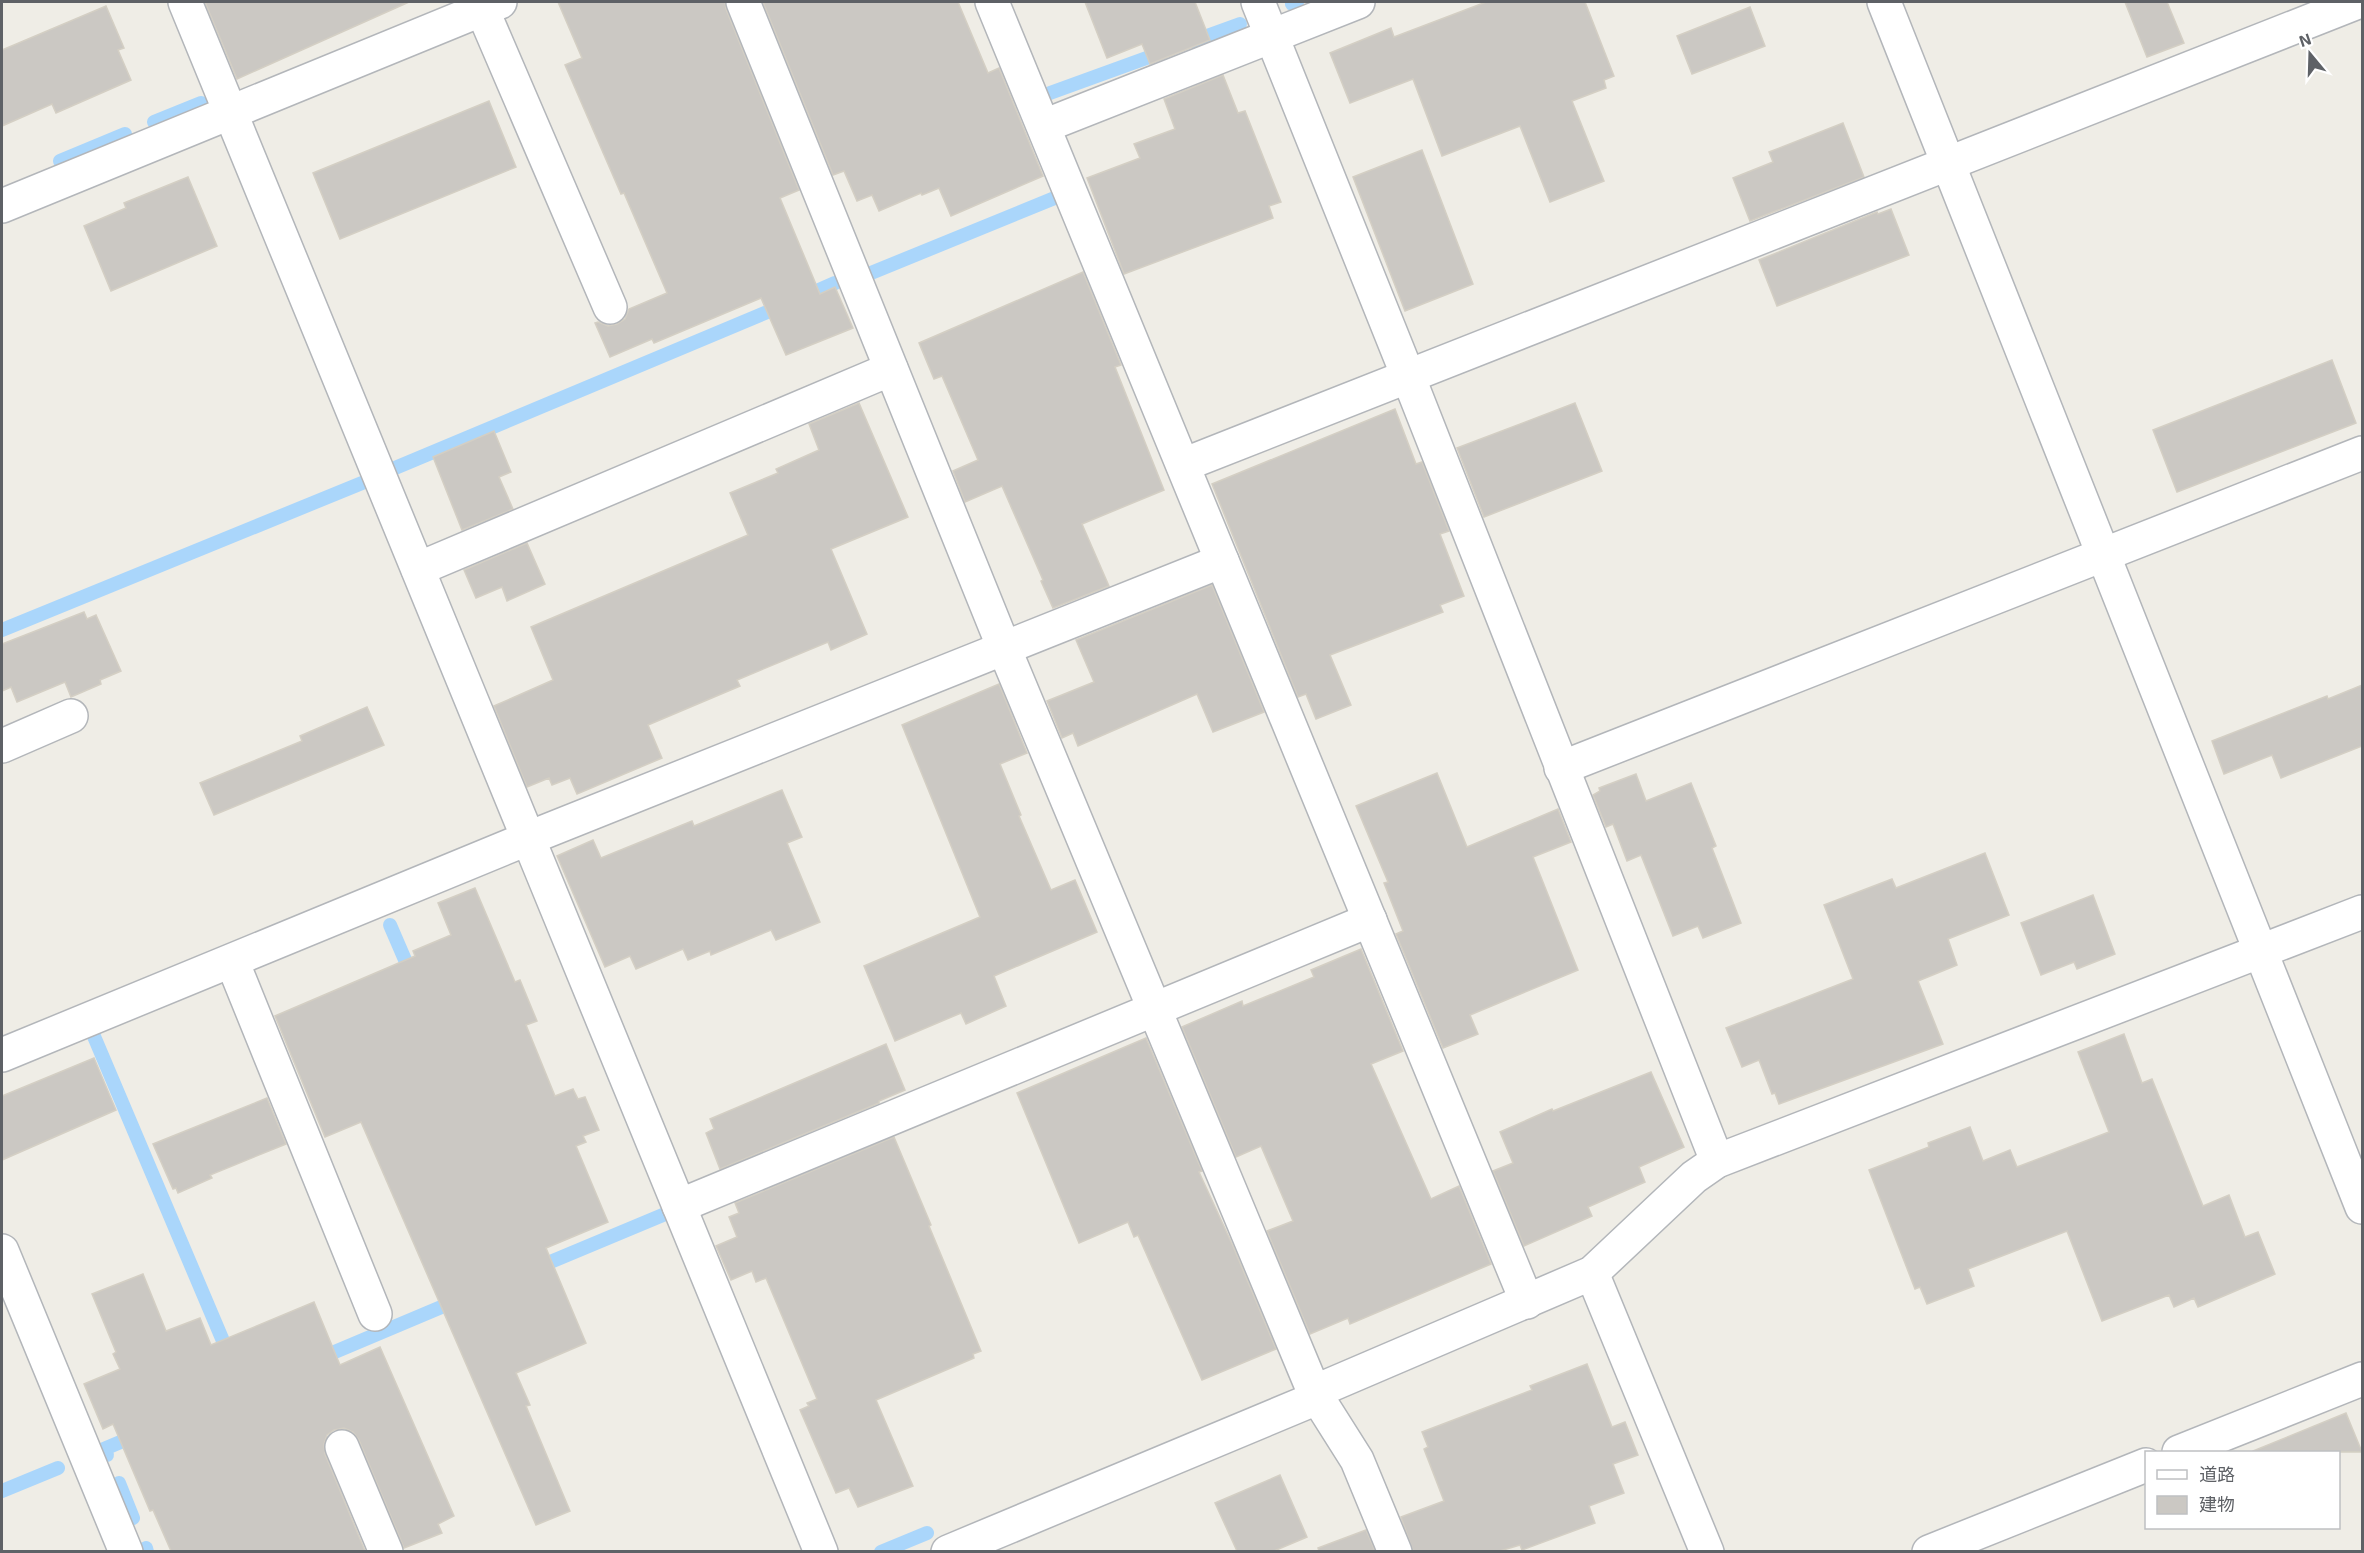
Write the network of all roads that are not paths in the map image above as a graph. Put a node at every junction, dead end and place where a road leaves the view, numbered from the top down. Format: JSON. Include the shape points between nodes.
{"nodes":[{"id":1,"x":185,"y":2,"type":"edge"},
{"id":2,"x":743,"y":2,"type":"edge"},
{"id":3,"x":992,"y":2,"type":"edge"},
{"id":4,"x":1258,"y":2,"type":"edge"},
{"id":5,"x":1358,"y":2,"type":"edge"},
{"id":6,"x":1884,"y":2,"type":"edge"},
{"id":7,"x":2358,"y":2,"type":"edge"},
{"id":8,"x":495,"y":3,"type":"edge"},
{"id":9,"x":1272,"y":36,"type":"junction"},
{"id":10,"x":231,"y":112,"type":"junction"},
{"id":11,"x":1044,"y":126,"type":"junction"},
{"id":12,"x":1947,"y":163,"type":"junction"},
{"id":13,"x":2,"y":206,"type":"edge"},
{"id":14,"x":610,"y":308,"type":"dead end"},
{"id":15,"x":891,"y":369,"type":"junction"},
{"id":16,"x":1408,"y":376,"type":"junction"},
{"id":17,"x":2362,"y":453,"type":"edge"},
{"id":18,"x":1183,"y":465,"type":"junction"},
{"id":19,"x":2103,"y":555,"type":"junction"},
{"id":20,"x":1222,"y":561,"type":"junction"},
{"id":21,"x":418,"y":569,"type":"junction"},
{"id":22,"x":1004,"y":648,"type":"junction"},
{"id":23,"x":71,"y":716,"type":"dead end"},
{"id":24,"x":2,"y":746,"type":"edge"},
{"id":25,"x":1561,"y":768,"type":"junction"},
{"id":26,"x":529,"y":838,"type":"junction"},
{"id":27,"x":2362,"y":912,"type":"edge"},
{"id":28,"x":1370,"y":920,"type":"junction"},
{"id":29,"x":2261,"y":952,"type":"junction"},
{"id":30,"x":232,"y":961,"type":"junction"},
{"id":31,"x":1155,"y":1009,"type":"junction"},
{"id":32,"x":2,"y":1055,"type":"edge"},
{"id":33,"x":1717,"y":1161,"type":"junction"},
{"id":34,"x":679,"y":1206,"type":"junction"},
{"id":35,"x":2362,"y":1207,"type":"edge"},
{"id":36,"x":2,"y":1251,"type":"edge"},
{"id":37,"x":1592,"y":1273,"type":"junction"},
{"id":38,"x":1527,"y":1302,"type":"junction"},
{"id":39,"x":375,"y":1314,"type":"dead end"},
{"id":40,"x":2362,"y":1380,"type":"edge"},
{"id":41,"x":1316,"y":1395,"type":"junction"},
{"id":42,"x":342,"y":1448,"type":"dead end"},
{"id":43,"x":2182,"y":1451,"type":"edge"},
{"id":44,"x":2145,"y":1465,"type":"edge"},
{"id":45,"x":126,"y":1551,"type":"edge"},
{"id":46,"x":386,"y":1551,"type":"edge"},
{"id":47,"x":821,"y":1551,"type":"edge"},
{"id":48,"x":948,"y":1551,"type":"edge"},
{"id":49,"x":1395,"y":1551,"type":"edge"},
{"id":50,"x":1707,"y":1551,"type":"edge"},
{"id":51,"x":1929,"y":1551,"type":"edge"}],
"edges":[{"from":1,"to":10,"type":"street"},
{"from":2,"to":15,"type":"street"},
{"from":3,"to":11,"type":"street"},
{"from":4,"to":9,"type":"street"},
{"from":5,"to":9,"type":"street"},
{"from":6,"to":12,"type":"street"},
{"from":7,"to":12,"type":"street"},
{"from":8,"to":10,"type":"street"},
{"from":8,"to":14,"type":"street"},
{"from":9,"to":11,"type":"street"},
{"from":9,"to":16,"type":"street"},
{"from":10,"to":13,"type":"street"},
{"from":10,"to":21,"type":"street"},
{"from":11,"to":18,"type":"street"},
{"from":12,"to":16,"type":"street"},
{"from":12,"to":19,"type":"street"},
{"from":15,"to":21,"type":"street"},
{"from":15,"to":22,"type":"street"},
{"from":16,"to":18,"type":"street"},
{"from":16,"to":25,"type":"street"},
{"from":17,"to":19,"type":"street"},
{"from":18,"to":20,"type":"street"},
{"from":19,"to":25,"type":"street"},
{"from":19,"to":29,"type":"street"},
{"from":20,"to":22,"type":"street"},
{"from":20,"to":28,"type":"street"},
{"from":21,"to":26,"type":"street"},
{"from":22,"to":26,"type":"street"},
{"from":22,"to":31,"type":"street"},
{"from":23,"to":24,"type":"street"},
{"from":25,"to":33,"type":"street"},
{"from":26,"to":30,"type":"street"},
{"from":26,"to":34,"type":"street"},
{"from":27,"to":29,"type":"street"},
{"from":28,"to":31,"type":"street"},
{"from":28,"to":38,"type":"street"},
{"from":29,"to":33,"type":"street"},
{"from":29,"to":35,"type":"street"},
{"from":30,"to":32,"type":"street"},
{"from":30,"to":39,"type":"street"},
{"from":31,"to":34,"type":"street"},
{"from":31,"to":41,"type":"street"},
{"from":33,"to":37,"type":"street","via":[[1694,1177]]},
{"from":34,"to":47,"type":"street"},
{"from":36,"to":45,"type":"street"},
{"from":37,"to":38,"type":"street"},
{"from":37,"to":50,"type":"street"},
{"from":38,"to":41,"type":"street"},
{"from":40,"to":43,"type":"street"},
{"from":41,"to":48,"type":"street"},
{"from":41,"to":49,"type":"street","via":[[1357,1460]]},
{"from":42,"to":46,"type":"street"},
{"from":44,"to":51,"type":"street"}]}
